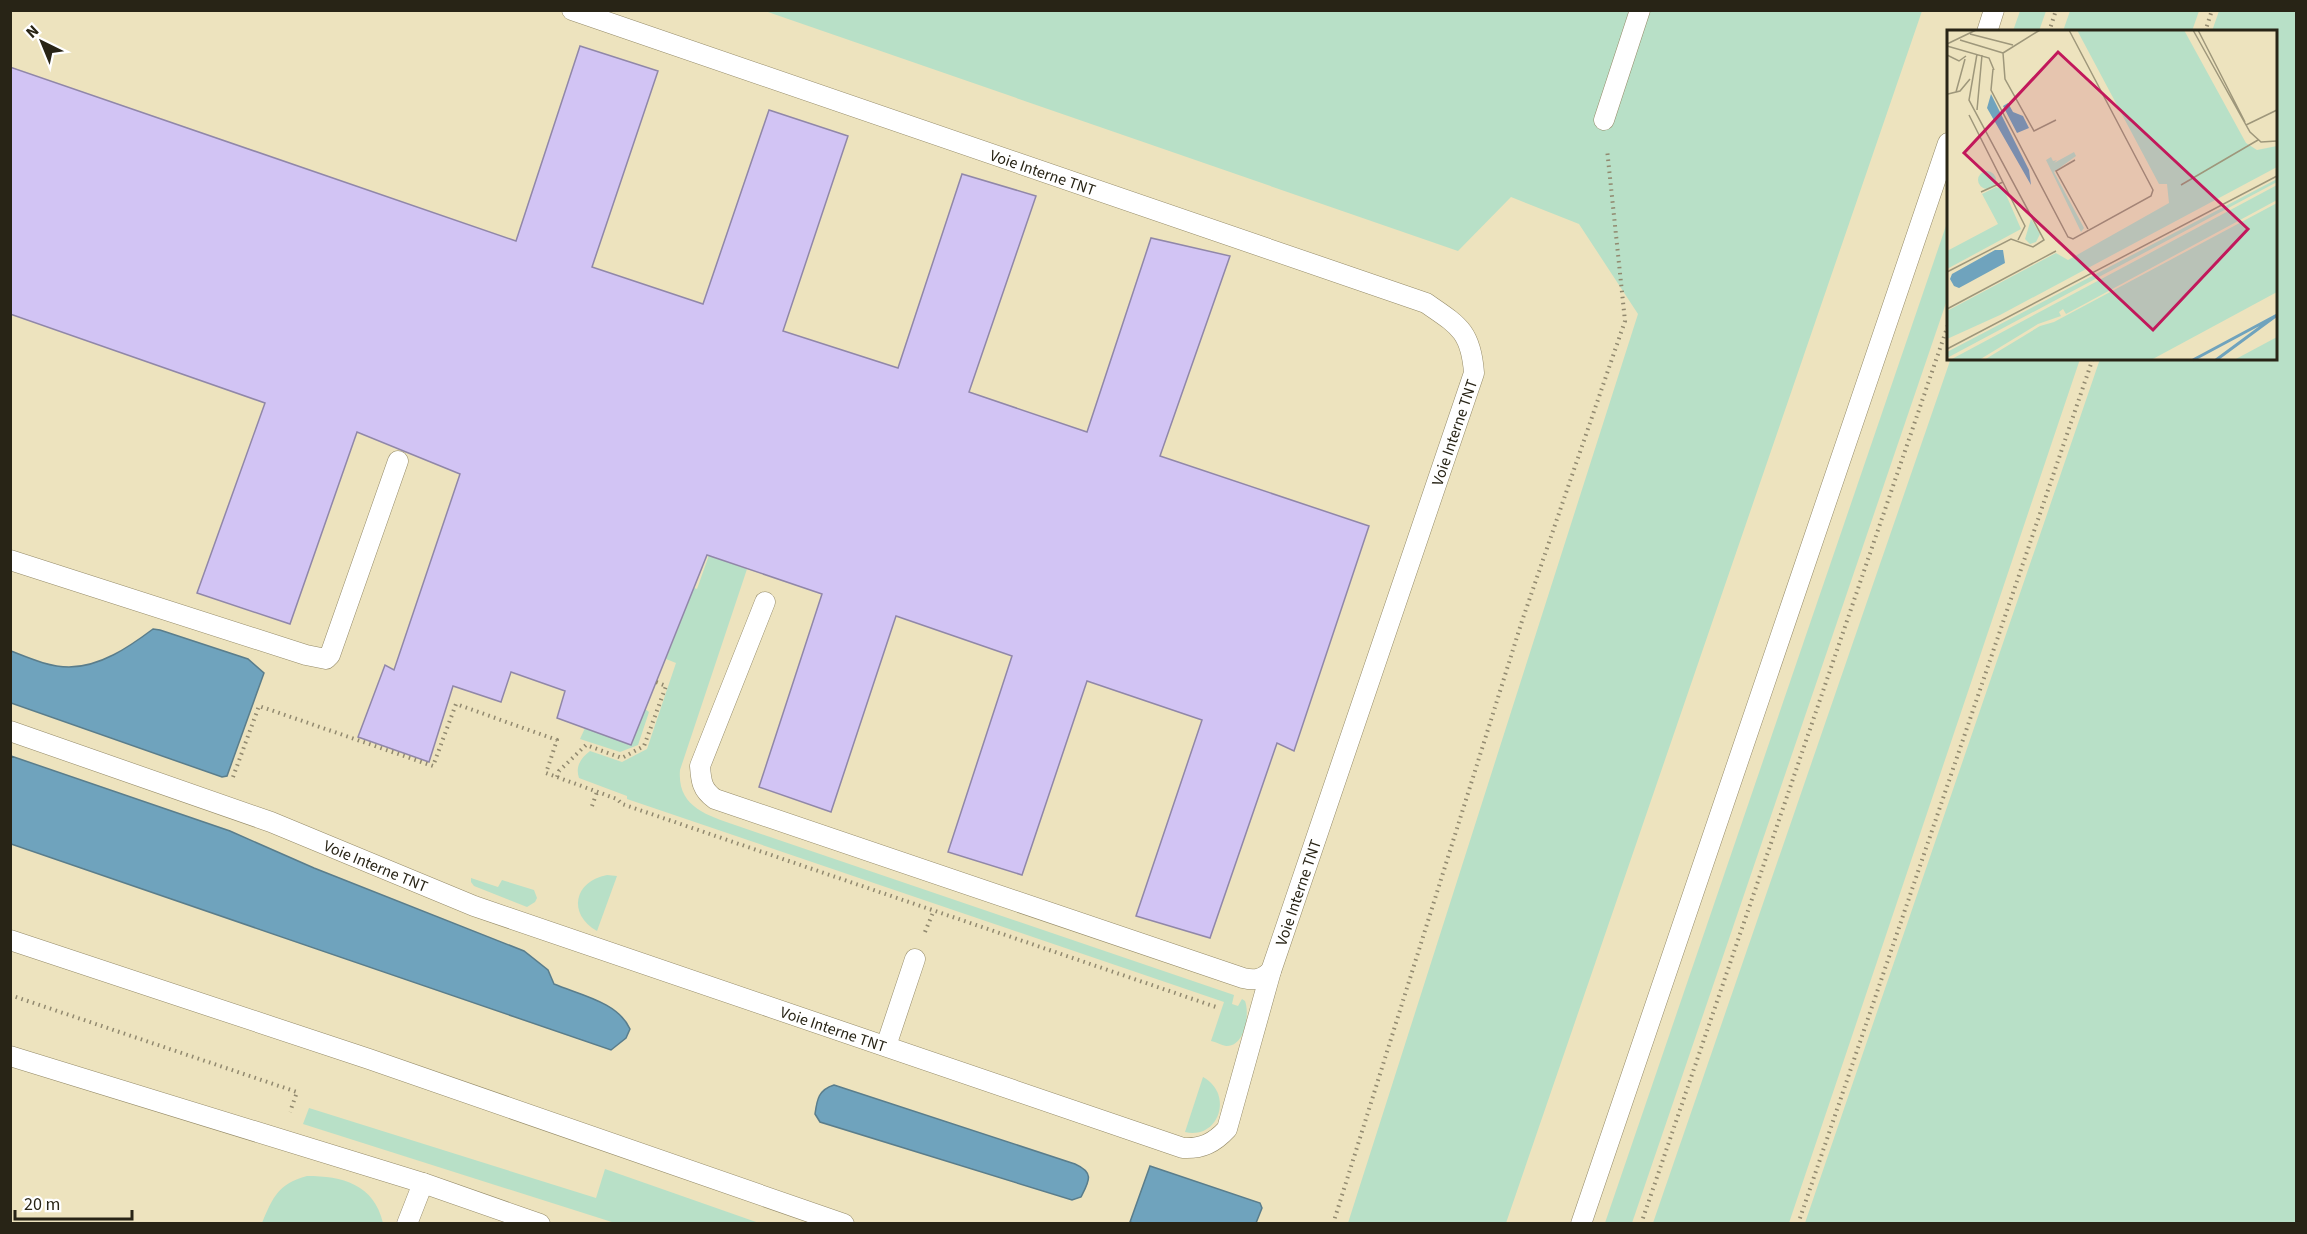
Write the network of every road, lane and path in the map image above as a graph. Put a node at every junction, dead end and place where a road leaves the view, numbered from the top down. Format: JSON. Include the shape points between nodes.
{"nodes":[{"id":1,"x":572,"y":10,"type":"edge"},
{"id":2,"x":1640,"y":10,"type":"edge"},
{"id":3,"x":1994,"y":10,"type":"edge"},
{"id":4,"x":2056,"y":10,"type":"edge"},
{"id":5,"x":2212,"y":10,"type":"edge"},
{"id":6,"x":1988,"y":30,"type":"edge"},
{"id":7,"x":2050,"y":30,"type":"edge"},
{"id":8,"x":2206,"y":30,"type":"edge"},
{"id":9,"x":1604,"y":120,"type":"joint"},
{"id":10,"x":1947,"y":146,"type":"edge"},
{"id":11,"x":1947,"y":328,"type":"edge"},
{"id":12,"x":2092,"y":360,"type":"edge"},
{"id":13,"x":398,"y":461,"type":"dead end"},
{"id":14,"x":10,"y":560,"type":"edge"},
{"id":15,"x":765,"y":602,"type":"dead end"},
{"id":16,"x":656,"y":682,"type":"dead end"},
{"id":17,"x":10,"y":731,"type":"edge"},
{"id":18,"x":557,"y":777,"type":"junction"},
{"id":19,"x":597,"y":792,"type":"junction"},
{"id":20,"x":223,"y":805,"type":"junction"},
{"id":21,"x":592,"y":806,"type":"dead end"},
{"id":22,"x":10,"y":940,"type":"edge"},
{"id":23,"x":915,"y":959,"type":"dead end"},
{"id":24,"x":1272,"y":971,"type":"junction"},
{"id":25,"x":10,"y":995,"type":"edge"},
{"id":26,"x":1219,"y":1008,"type":"dead end"},
{"id":27,"x":886,"y":1046,"type":"junction"},
{"id":28,"x":10,"y":1056,"type":"edge"},
{"id":29,"x":281,"y":1140,"type":"junction"},
{"id":30,"x":423,"y":1183,"type":"junction"},
{"id":31,"x":789,"y":1205,"type":"junction"},
{"id":32,"x":407,"y":1224,"type":"edge"},
{"id":33,"x":540,"y":1224,"type":"edge"},
{"id":34,"x":798,"y":1224,"type":"edge"},
{"id":35,"x":844,"y":1224,"type":"edge"},
{"id":36,"x":1333,"y":1224,"type":"edge"},
{"id":37,"x":1581,"y":1224,"type":"edge"},
{"id":38,"x":1641,"y":1224,"type":"edge"},
{"id":39,"x":1798,"y":1224,"type":"edge"}],
"edges":[{"from":1,"to":24,"type":"lane","name":"Voie Interne TNT","via":[[1426,303],[1466,335],[1474,373]]},
{"from":2,"to":9,"type":"lane"},
{"from":3,"to":6,"type":"lane"},
{"from":4,"to":7,"type":"path"},
{"from":5,"to":8,"type":"path"},
{"from":9,"to":36,"type":"path","via":[[1625,321],[1522,621]]},
{"from":10,"to":37,"type":"lane"},
{"from":11,"to":38,"type":"path"},
{"from":12,"to":39,"type":"path"},
{"from":13,"to":14,"type":"lane","via":[[326,659]]},
{"from":15,"to":24,"type":"lane","via":[[700,766],[707,793],[715,799],[1244,978],[1263,978]]},
{"from":16,"to":18,"type":"path","via":[[666,686],[644,746],[622,758],[586,746]]},
{"from":17,"to":20,"type":"lane","name":"Voie Interne TNT"},
{"from":18,"to":19,"type":"path"},
{"from":18,"to":20,"type":"path","via":[[546,773],[557,740],[456,704],[434,766],[306,726],[259,706]]},
{"from":19,"to":21,"type":"path"},
{"from":19,"to":26,"type":"path","via":[[622,804]]},
{"from":20,"to":27,"type":"lane","name":"Voie Interne TNT","via":[[474,906]]},
{"from":22,"to":31,"type":"lane"},
{"from":23,"to":27,"type":"lane"},
{"from":24,"to":27,"type":"lane","name":"Voie Interne TNT","via":[[1227,1129],[1213,1142],[1194,1149]]},
{"from":25,"to":29,"type":"path","via":[[297,1092]]},
{"from":28,"to":29,"type":"lane"},
{"from":29,"to":30,"type":"lane"},
{"from":30,"to":32,"type":"lane"},
{"from":30,"to":33,"type":"lane"},
{"from":31,"to":34,"type":"lane"},
{"from":31,"to":35,"type":"lane"}]}
